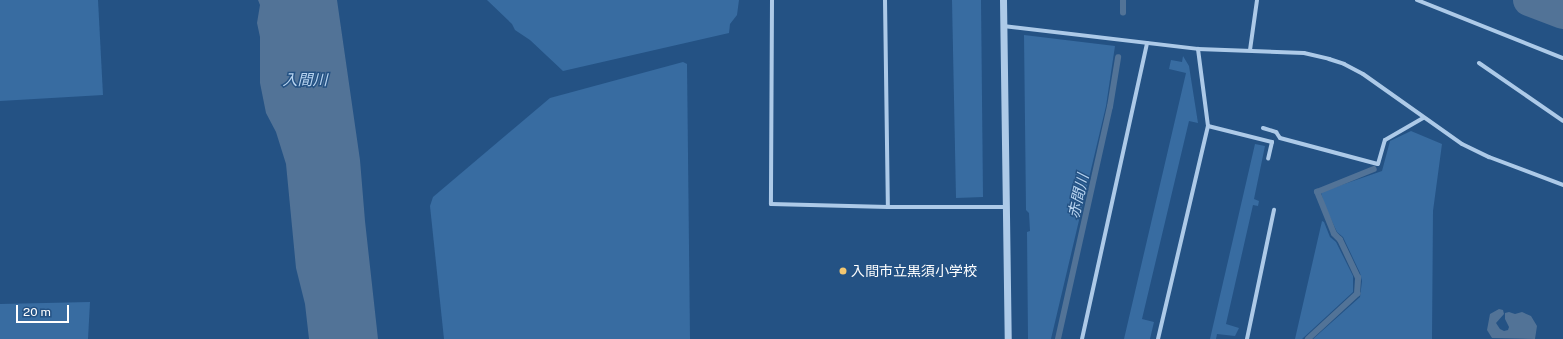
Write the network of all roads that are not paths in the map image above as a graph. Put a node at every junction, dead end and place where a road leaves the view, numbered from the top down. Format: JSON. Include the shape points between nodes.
{"nodes":[{"id":1,"x":772,"y":0,"type":"edge"},
{"id":2,"x":884,"y":0,"type":"edge"},
{"id":3,"x":1003,"y":0,"type":"edge"},
{"id":4,"x":1257,"y":0,"type":"edge"},
{"id":5,"x":1417,"y":0,"type":"edge"},
{"id":6,"x":1002,"y":26,"type":"junction"},
{"id":7,"x":1147,"y":43,"type":"junction"},
{"id":8,"x":1198,"y":49,"type":"junction"},
{"id":9,"x":1250,"y":50,"type":"junction"},
{"id":10,"x":1563,"y":58,"type":"edge"},
{"id":11,"x":1479,"y":63,"type":"dead end"},
{"id":12,"x":1422,"y":118,"type":"junction"},
{"id":13,"x":1563,"y":121,"type":"edge"},
{"id":14,"x":1208,"y":126,"type":"junction"},
{"id":15,"x":1263,"y":128,"type":"dead end"},
{"id":16,"x":1268,"y":159,"type":"dead end"},
{"id":17,"x":1563,"y":185,"type":"edge"},
{"id":18,"x":888,"y":207,"type":"junction"},
{"id":19,"x":1007,"y":207,"type":"junction"},
{"id":20,"x":1274,"y":210,"type":"dead end"},
{"id":21,"x":1008,"y":339,"type":"edge"},
{"id":22,"x":1082,"y":339,"type":"edge"},
{"id":23,"x":1158,"y":339,"type":"edge"},
{"id":24,"x":1247,"y":339,"type":"edge"}],
"edges":[{"from":1,"to":18,"type":"street","via":[[771,204]]},
{"from":2,"to":18,"type":"street"},
{"from":3,"to":6,"type":"street"},
{"from":4,"to":9,"type":"street"},
{"from":5,"to":10,"type":"street"},
{"from":6,"to":7,"type":"street"},
{"from":6,"to":19,"type":"street"},
{"from":7,"to":8,"type":"street"},
{"from":7,"to":22,"type":"street"},
{"from":8,"to":9,"type":"street"},
{"from":8,"to":14,"type":"street"},
{"from":9,"to":12,"type":"street","via":[[1304,53],[1344,64],[1363,74]]},
{"from":11,"to":13,"type":"street"},
{"from":12,"to":15,"type":"street","via":[[1385,140],[1378,164],[1280,138],[1276,132]]},
{"from":12,"to":17,"type":"street","via":[[1462,144],[1489,157]]},
{"from":14,"to":16,"type":"street","via":[[1272,142]]},
{"from":14,"to":23,"type":"street"},
{"from":18,"to":19,"type":"street"},
{"from":19,"to":21,"type":"street"},
{"from":20,"to":24,"type":"street"}]}
